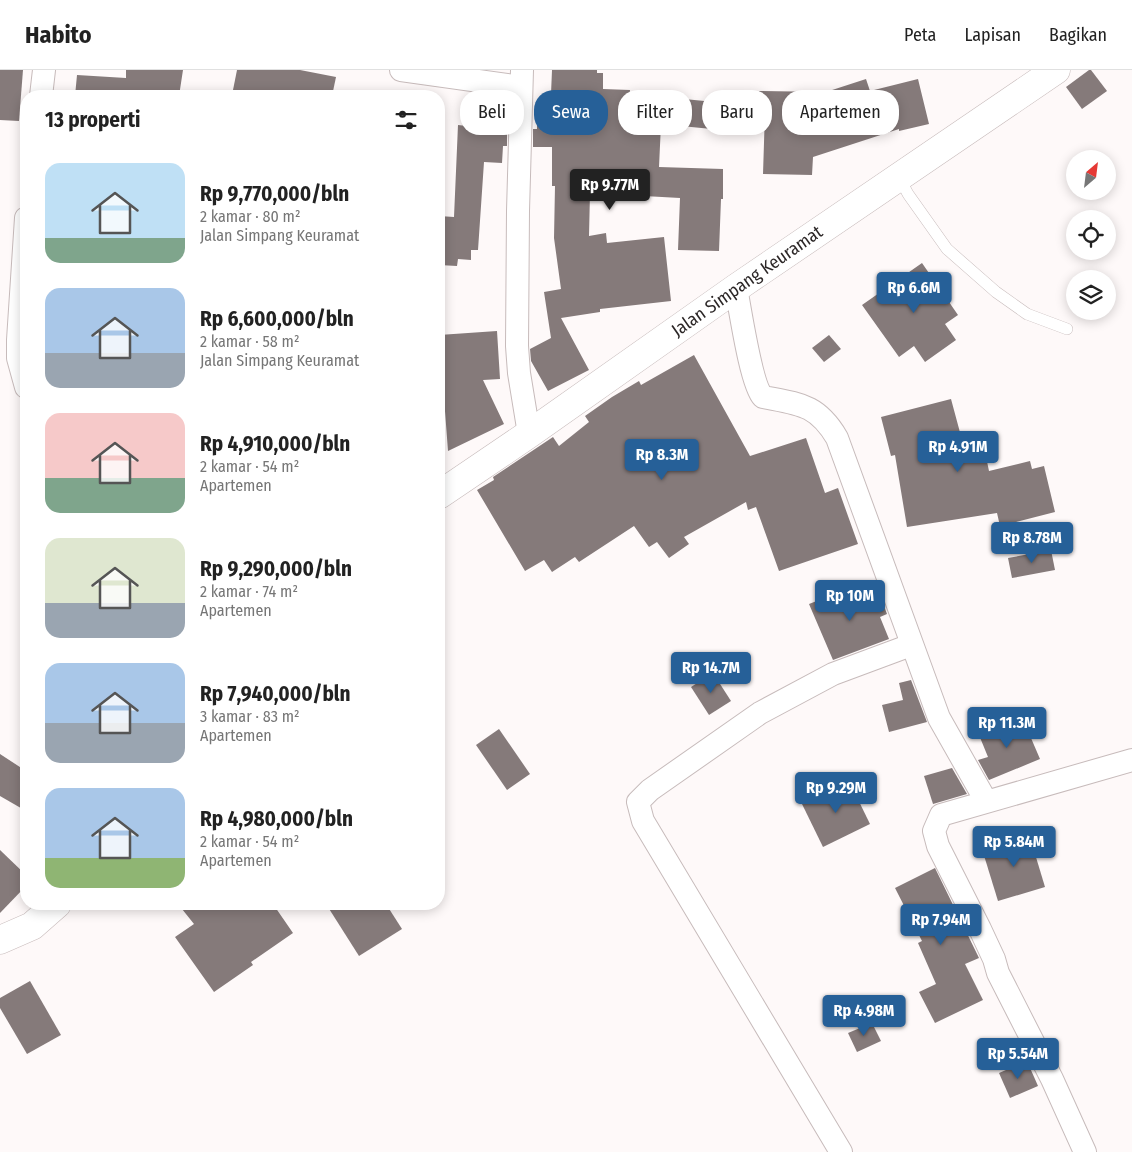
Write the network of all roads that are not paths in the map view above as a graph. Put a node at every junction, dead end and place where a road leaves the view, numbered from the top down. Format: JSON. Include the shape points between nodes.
{"nodes":[{"id":1,"x":44,"y":70,"type":"edge"},
{"id":2,"x":401,"y":70,"type":"edge"},
{"id":3,"x":1056,"y":70,"type":"edge"},
{"id":4,"x":522,"y":78,"type":"edge"},
{"id":5,"x":42,"y":90,"type":"edge"},
{"id":6,"x":899,"y":177,"type":"junction"},
{"id":7,"x":736,"y":288,"type":"junction"},
{"id":8,"x":20,"y":310,"type":"edge"},
{"id":9,"x":1067,"y":329,"type":"dead end"},
{"id":10,"x":20,"y":365,"type":"edge"},
{"id":11,"x":529,"y":434,"type":"junction"},
{"id":12,"x":445,"y":491,"type":"edge"},
{"id":13,"x":912,"y":644,"type":"junction"},
{"id":14,"x":1132,"y":760,"type":"edge"},
{"id":15,"x":986,"y":801,"type":"junction"},
{"id":16,"x":50,"y":910,"type":"edge"},
{"id":17,"x":0,"y":940,"type":"edge"},
{"id":18,"x":840,"y":1152,"type":"edge"},
{"id":19,"x":1085,"y":1152,"type":"edge"}],
"edges":[{"from":1,"to":5,"type":"street"},
{"from":2,"to":4,"type":"street"},
{"from":3,"to":6,"type":"main road","name":"Jalan Simpang Keuramat"},
{"from":4,"to":11,"type":"street","via":[[517,346]]},
{"from":6,"to":7,"type":"main road","name":"Jalan Simpang Keuramat"},
{"from":6,"to":9,"type":"lane","via":[[947,250],[1027,314]]},
{"from":7,"to":11,"type":"main road","name":"Jalan Simpang Keuramat"},
{"from":7,"to":13,"type":"street","via":[[760,393],[763,397],[803,405],[830,425]]},
{"from":8,"to":10,"type":"street"},
{"from":11,"to":12,"type":"main road","name":"Jalan Simpang Keuramat"},
{"from":13,"to":15,"type":"street","via":[[939,718]]},
{"from":13,"to":18,"type":"street","via":[[833,674],[760,713],[650,790],[638,802],[643,821]]},
{"from":14,"to":15,"type":"street"},
{"from":15,"to":19,"type":"street","via":[[941,815],[934,831],[938,846]]},
{"from":16,"to":17,"type":"main road","via":[[32,926]]}]}
